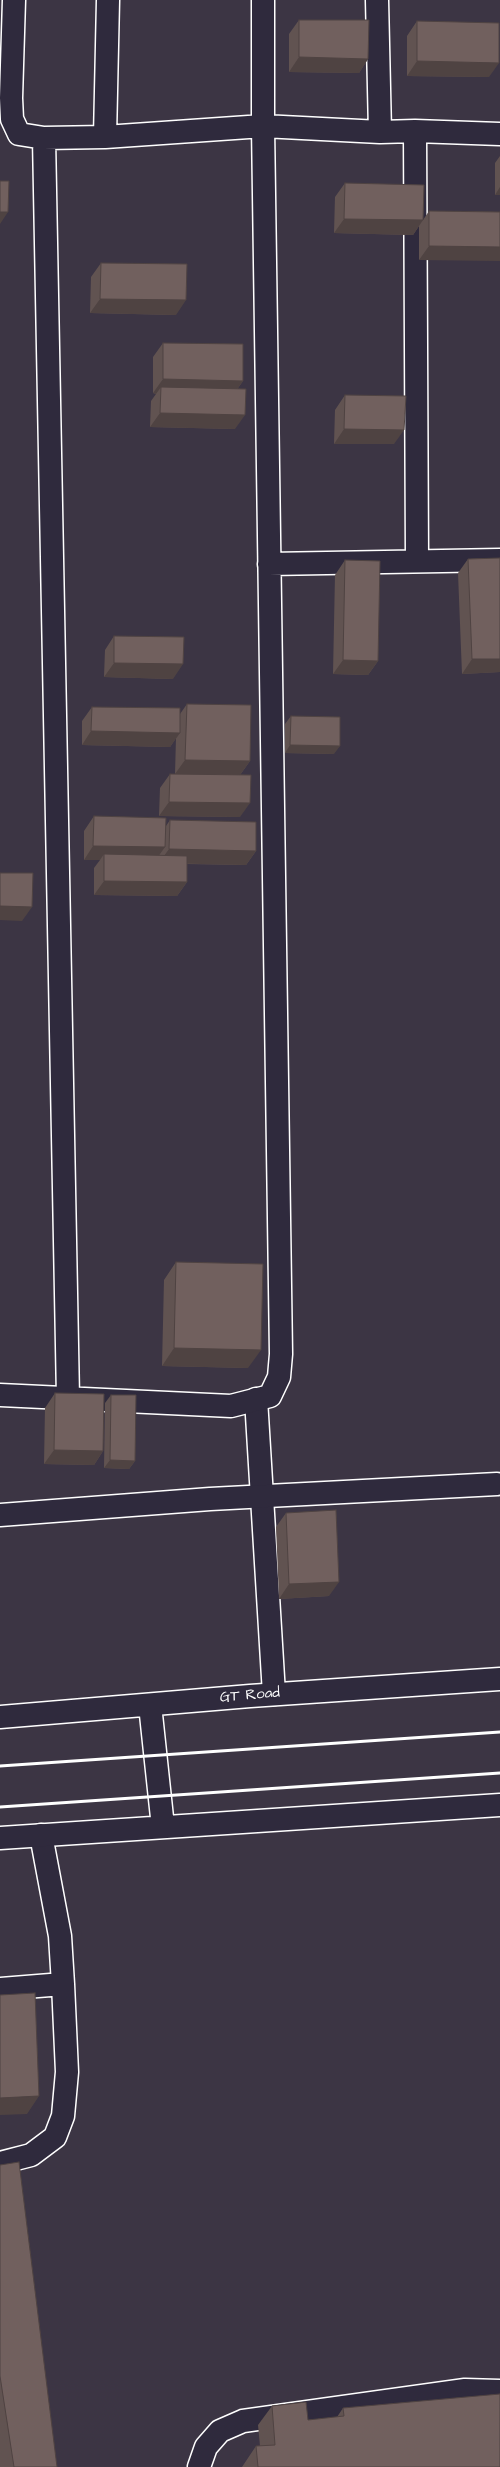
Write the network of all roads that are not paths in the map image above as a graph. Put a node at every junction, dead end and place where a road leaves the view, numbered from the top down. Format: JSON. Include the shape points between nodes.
{"nodes":[{"id":1,"x":14,"y":0,"type":"edge"},
{"id":2,"x":108,"y":0,"type":"edge"},
{"id":3,"x":263,"y":0,"type":"edge"},
{"id":4,"x":377,"y":0,"type":"edge"},
{"id":5,"x":263,"y":126,"type":"junction"},
{"id":6,"x":415,"y":131,"type":"junction"},
{"id":7,"x":380,"y":132,"type":"junction"},
{"id":8,"x":500,"y":134,"type":"edge"},
{"id":9,"x":105,"y":137,"type":"junction"},
{"id":10,"x":44,"y":138,"type":"junction"},
{"id":11,"x":417,"y":560,"type":"junction"},
{"id":12,"x":500,"y":560,"type":"edge"},
{"id":13,"x":269,"y":564,"type":"junction"},
{"id":14,"x":0,"y":1395,"type":"edge"},
{"id":15,"x":68,"y":1398,"type":"junction"},
{"id":16,"x":256,"y":1399,"type":"junction"},
{"id":17,"x":497,"y":1484,"type":"dead end"},
{"id":18,"x":262,"y":1496,"type":"junction"},
{"id":19,"x":0,"y":1515,"type":"edge"},
{"id":20,"x":500,"y":1679,"type":"edge"},
{"id":21,"x":274,"y":1694,"type":"junction"},
{"id":22,"x":150,"y":1705,"type":"junction"},
{"id":23,"x":0,"y":1717,"type":"edge"},
{"id":24,"x":500,"y":1805,"type":"edge"},
{"id":25,"x":163,"y":1827,"type":"junction"},
{"id":26,"x":41,"y":1835,"type":"junction"},
{"id":27,"x":0,"y":1838,"type":"edge"},
{"id":28,"x":63,"y":1984,"type":"junction"},
{"id":29,"x":0,"y":1989,"type":"edge"},
{"id":30,"x":0,"y":2163,"type":"edge"},
{"id":31,"x":500,"y":2390,"type":"edge"},
{"id":32,"x":199,"y":2467,"type":"edge"}],
"edges":[{"from":1,"to":10,"type":"main road","via":[[12,119],[19,134]]},
{"from":2,"to":9,"type":"main road"},
{"from":3,"to":5,"type":"main road"},
{"from":4,"to":7,"type":"main road"},
{"from":5,"to":7,"type":"main road"},
{"from":5,"to":9,"type":"main road"},
{"from":5,"to":13,"type":"main road"},
{"from":6,"to":7,"type":"main road"},
{"from":6,"to":8,"type":"main road"},
{"from":6,"to":11,"type":"main road"},
{"from":9,"to":10,"type":"main road"},
{"from":10,"to":15,"type":"main road"},
{"from":11,"to":12,"type":"main road"},
{"from":11,"to":13,"type":"main road"},
{"from":13,"to":16,"type":"main road","via":[[281,1354],[279,1377],[270,1396]]},
{"from":14,"to":15,"type":"main road"},
{"from":15,"to":16,"type":"main road","via":[[231,1406]]},
{"from":16,"to":18,"type":"main road"},
{"from":17,"to":18,"type":"main road"},
{"from":18,"to":19,"type":"main road"},
{"from":18,"to":21,"type":"main road"},
{"from":20,"to":21,"type":"main road","name":"GT Road"},
{"from":21,"to":22,"type":"main road","name":"GT Road"},
{"from":22,"to":23,"type":"main road","name":"GT Road"},
{"from":22,"to":25,"type":"main road"},
{"from":24,"to":25,"type":"main road"},
{"from":25,"to":26,"type":"main road"},
{"from":26,"to":27,"type":"main road"},
{"from":26,"to":28,"type":"main road","via":[[60,1936]]},
{"from":28,"to":29,"type":"main road"},
{"from":28,"to":30,"type":"main road","via":[[67,2072],[63,2116],[55,2138],[31,2155]]},
{"from":31,"to":32,"type":"main road","via":[[465,2390],[300,2411],[243,2421],[220,2431],[206,2447]]}]}
